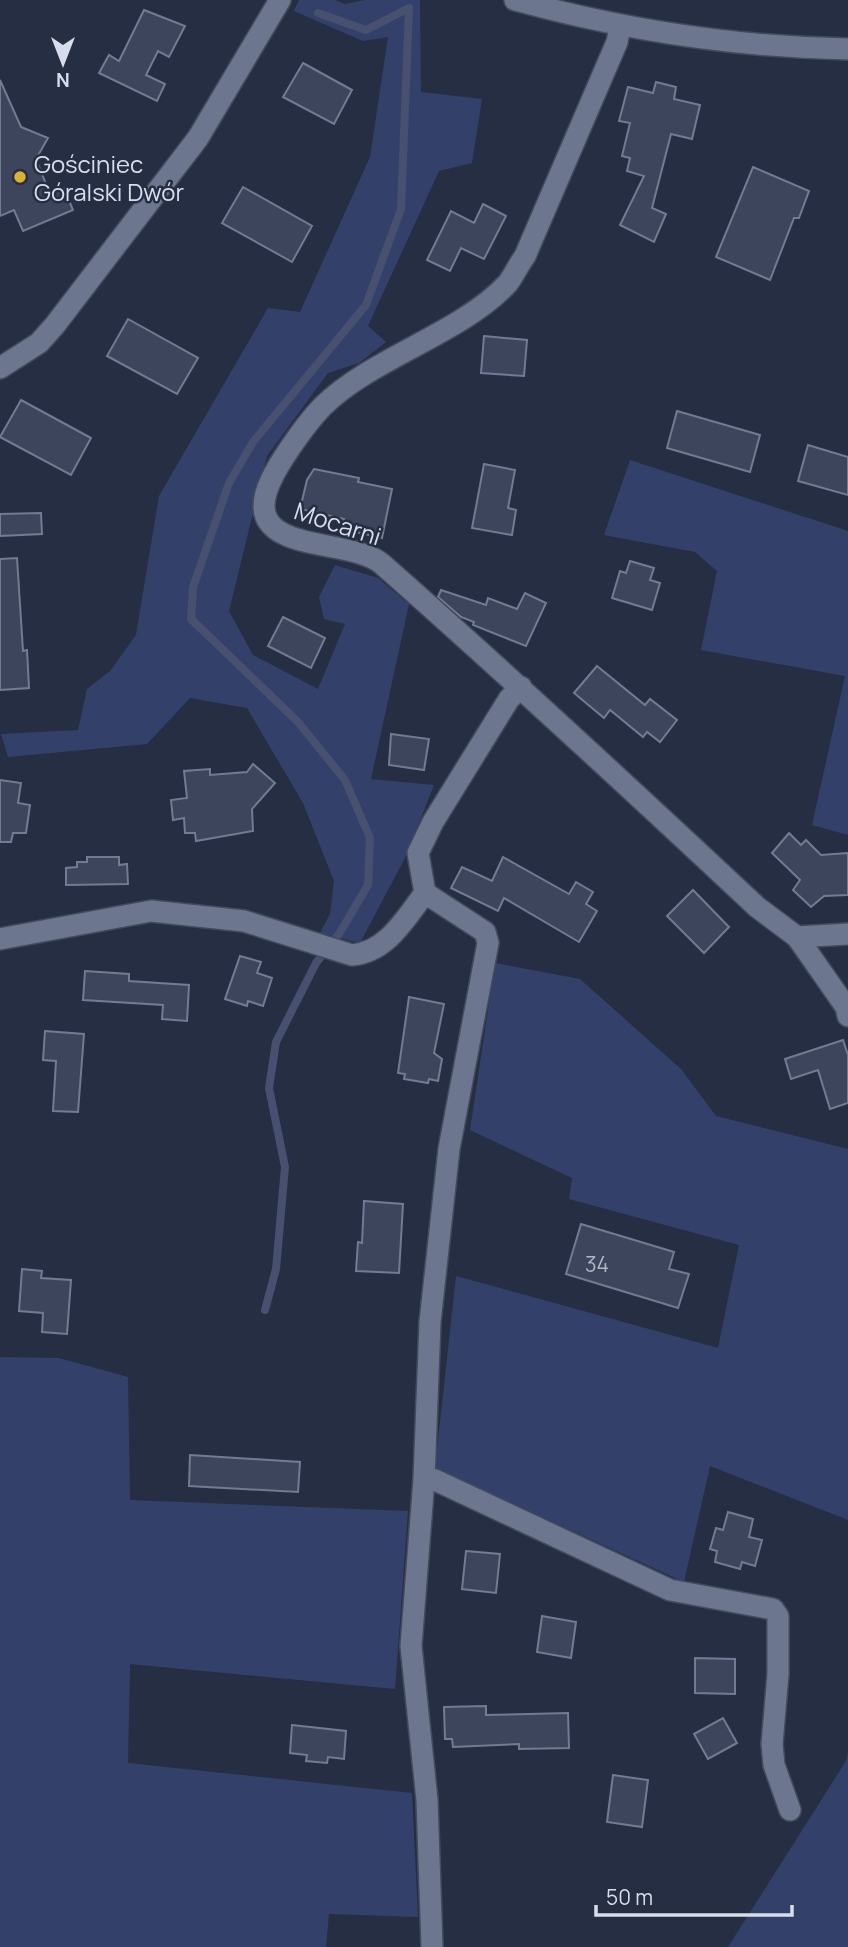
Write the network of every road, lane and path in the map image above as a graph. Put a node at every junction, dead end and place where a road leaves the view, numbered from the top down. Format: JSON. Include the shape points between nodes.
{"nodes":[{"id":1,"x":280,"y":0,"type":"edge"},
{"id":2,"x":515,"y":0,"type":"edge"},
{"id":3,"x":562,"y":6,"type":"edge"},
{"id":4,"x":620,"y":27,"type":"junction"},
{"id":5,"x":848,"y":49,"type":"edge"},
{"id":6,"x":0,"y":368,"type":"edge"},
{"id":7,"x":521,"y":687,"type":"junction"},
{"id":8,"x":425,"y":894,"type":"junction"},
{"id":9,"x":848,"y":934,"type":"edge"},
{"id":10,"x":797,"y":937,"type":"junction"},
{"id":11,"x":0,"y":939,"type":"edge"},
{"id":12,"x":848,"y":1016,"type":"edge"},
{"id":13,"x":424,"y":1479,"type":"junction"},
{"id":14,"x":790,"y":1810,"type":"dead end"},
{"id":15,"x":432,"y":1947,"type":"edge"}],
"edges":[{"from":1,"to":6,"type":"street","via":[[198,138],[39,343]]},
{"from":2,"to":3,"type":"street"},
{"from":3,"to":4,"type":"street"},
{"from":4,"to":5,"type":"street"},
{"from":4,"to":7,"type":"street","name":"Mocarni","via":[[525,256],[508,283],[323,406],[274,474],[265,498],[272,529],[376,559]]},
{"from":7,"to":8,"type":"street","via":[[509,699],[418,853]]},
{"from":7,"to":10,"type":"street","name":"Mocarni","via":[[757,907]]},
{"from":8,"to":11,"type":"street","via":[[388,939],[369,953],[352,955],[244,921],[151,911]]},
{"from":8,"to":13,"type":"street","via":[[485,932],[488,943],[449,1149],[430,1322]]},
{"from":9,"to":10,"type":"street"},
{"from":10,"to":12,"type":"street","name":"Mocarni"},
{"from":13,"to":14,"type":"street","via":[[435,1480],[670,1590],[773,1609],[778,1616],[778,1674],[772,1744],[774,1765]]},
{"from":13,"to":15,"type":"street","via":[[411,1646],[427,1800]]}]}
